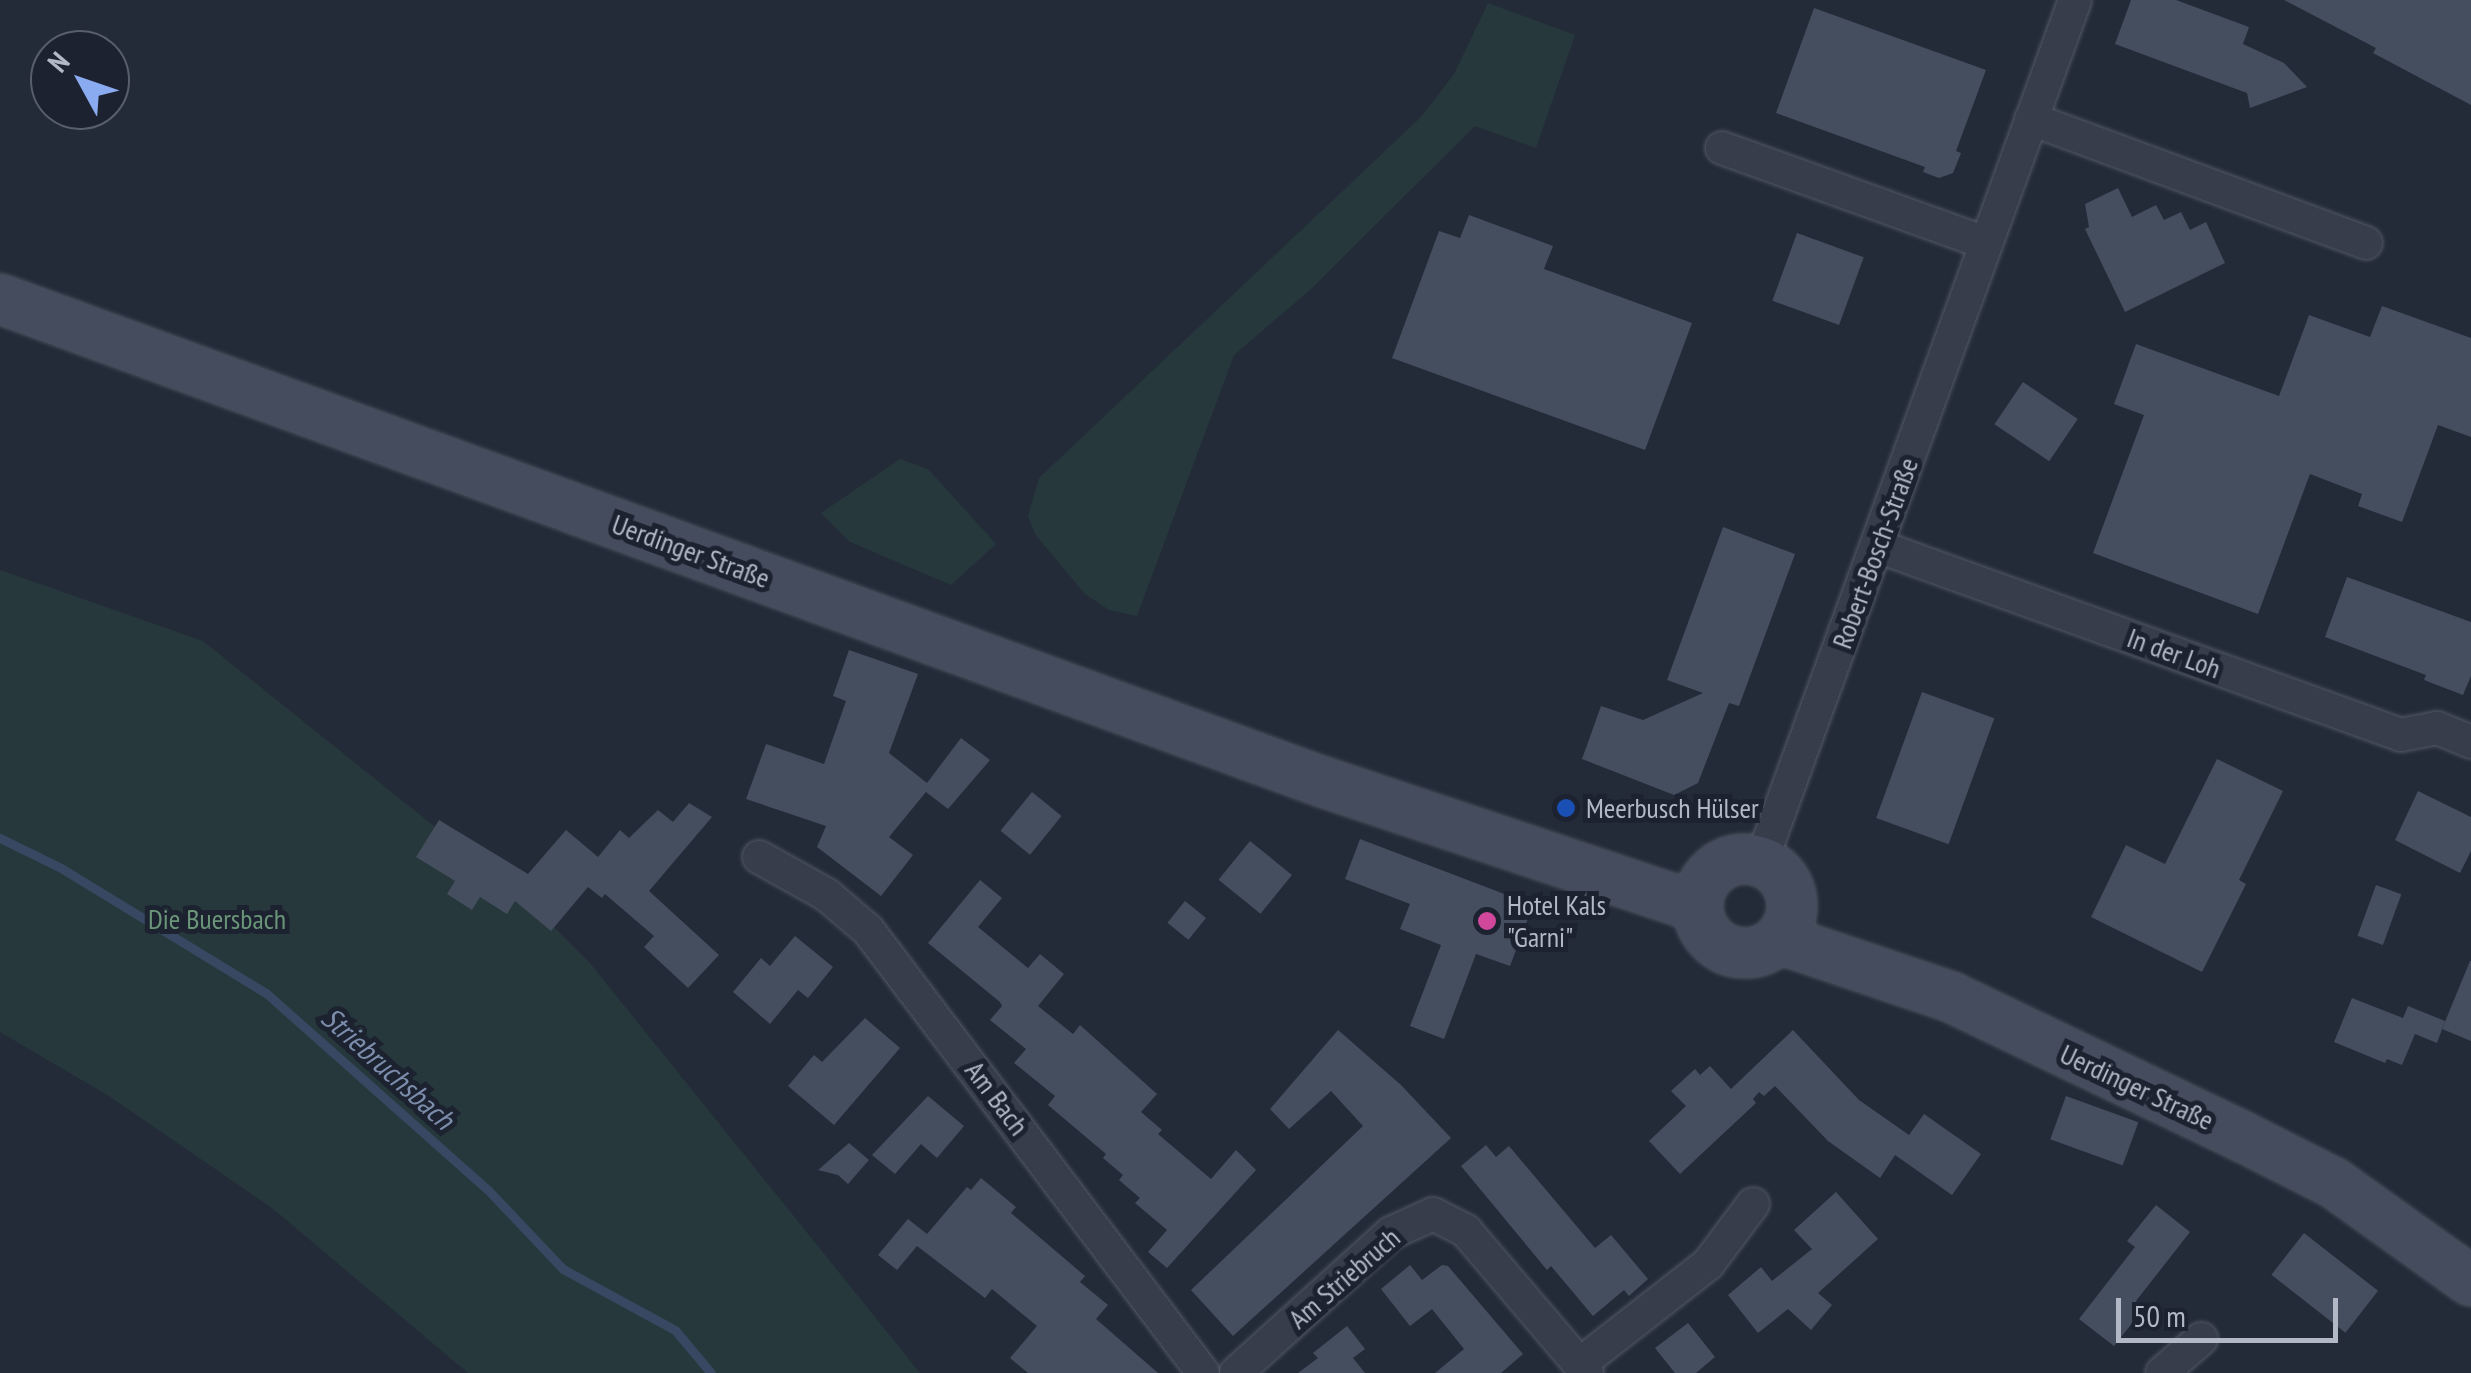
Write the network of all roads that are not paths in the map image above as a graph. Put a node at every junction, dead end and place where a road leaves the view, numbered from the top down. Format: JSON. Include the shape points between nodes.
{"nodes":[{"id":1,"x":2075,"y":0,"type":"edge"},
{"id":2,"x":2031,"y":119,"type":"junction"},
{"id":3,"x":1722,"y":148,"type":"dead end"},
{"id":4,"x":1986,"y":243,"type":"junction"},
{"id":5,"x":2366,"y":243,"type":"dead end"},
{"id":6,"x":0,"y":299,"type":"edge"},
{"id":7,"x":1873,"y":558,"type":"junction"},
{"id":8,"x":2471,"y":742,"type":"edge"},
{"id":9,"x":759,"y":857,"type":"dead end"},
{"id":10,"x":1761,"y":862,"type":"junction"},
{"id":11,"x":1702,"y":892,"type":"junction"},
{"id":12,"x":1785,"y":924,"type":"junction"},
{"id":13,"x":1753,"y":1204,"type":"dead end"},
{"id":14,"x":2471,"y":1242,"type":"edge"},
{"id":15,"x":2471,"y":1281,"type":"edge"},
{"id":16,"x":2201,"y":1338,"type":"dead end"},
{"id":17,"x":1583,"y":1369,"type":"edge"},
{"id":18,"x":1203,"y":1373,"type":"edge"},
{"id":19,"x":1236,"y":1373,"type":"edge"},
{"id":20,"x":2162,"y":1373,"type":"edge"}],
"edges":[{"from":1,"to":2,"type":"street","name":"Robert-Bosch-Straße"},
{"from":2,"to":4,"type":"street","name":"Robert-Bosch-Straße"},
{"from":2,"to":5,"type":"street"},
{"from":3,"to":4,"type":"street"},
{"from":4,"to":7,"type":"street","name":"Robert-Bosch-Straße"},
{"from":6,"to":11,"type":"street","name":"Uerdinger Straße","via":[[1302,774]]},
{"from":7,"to":8,"type":"street","name":"In der Loh","via":[[2401,735],[2437,728]]},
{"from":7,"to":10,"type":"street","name":"Robert-Bosch-Straße"},
{"from":9,"to":18,"type":"street","name":"Am Bach","via":[[827,896],[868,930]]},
{"from":10,"to":11,"type":"street","via":[[1723,864]]},
{"from":10,"to":12,"type":"street","via":[[1784,880]]},
{"from":11,"to":12,"type":"street","via":[[1706,934],[1728,951],[1755,952]]},
{"from":12,"to":14,"type":"street","name":"Uerdinger Straße","via":[[2012,995],[2349,1156]]},
{"from":12,"to":15,"type":"street","name":"Uerdinger Straße","via":[[2334,1183]]},
{"from":13,"to":17,"type":"street","name":"Am Striebruch","via":[[1708,1264]]},
{"from":16,"to":20,"type":"street"},
{"from":17,"to":19,"type":"street","name":"Am Striebruch","via":[[1466,1231],[1433,1214],[1391,1232]]}]}
